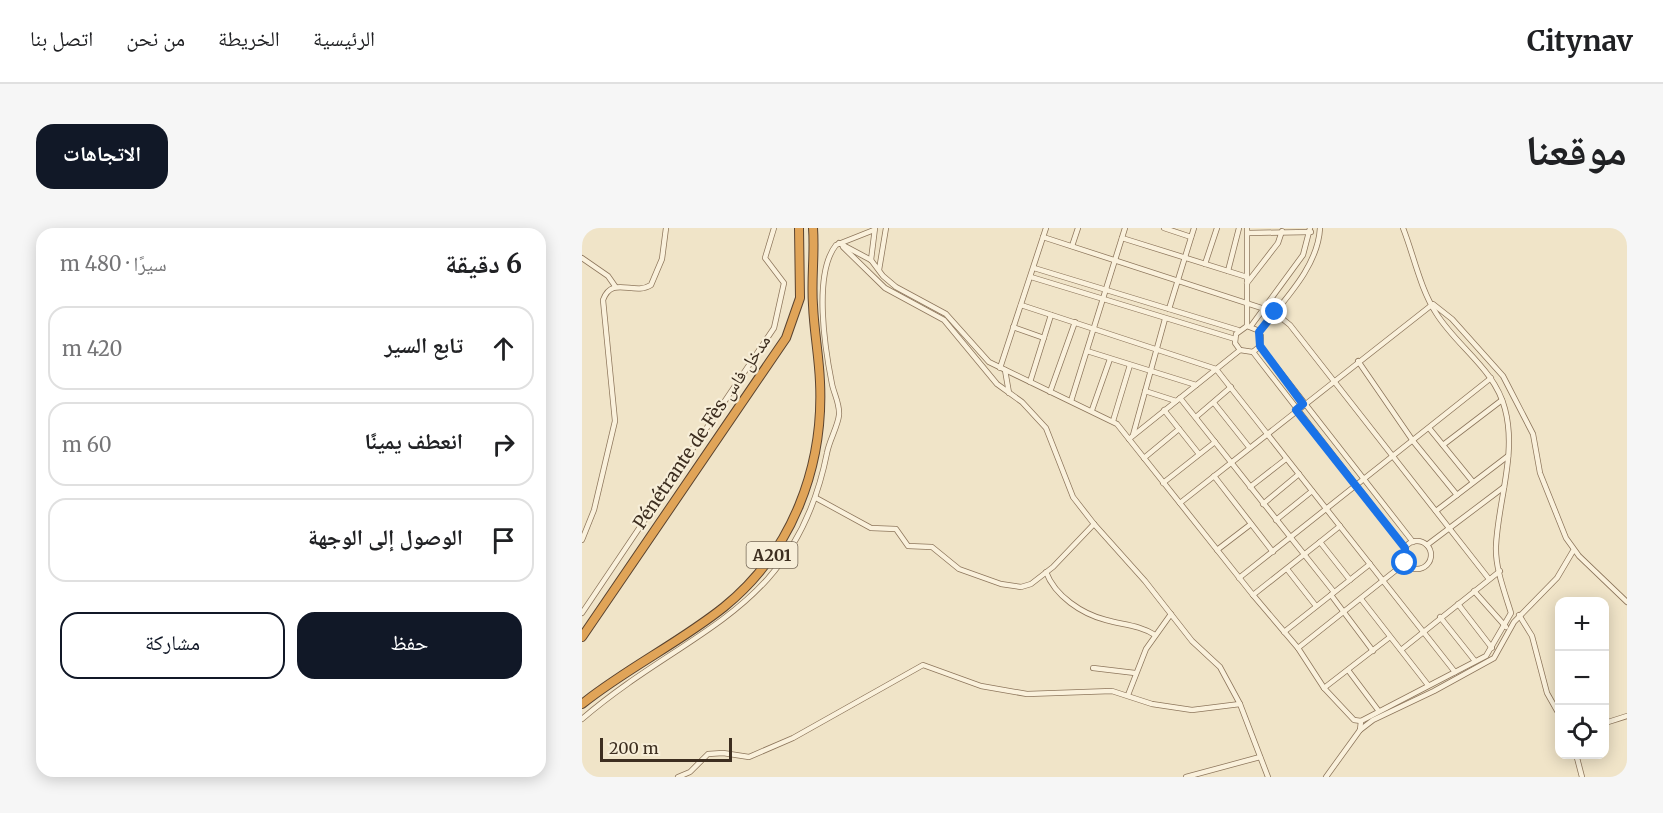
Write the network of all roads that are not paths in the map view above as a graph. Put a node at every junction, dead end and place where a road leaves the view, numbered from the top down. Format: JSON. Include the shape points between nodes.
{"nodes":[{"id":1,"x":666,"y":228,"type":"edge"},
{"id":2,"x":774,"y":228,"type":"edge"},
{"id":3,"x":799,"y":228,"type":"edge"},
{"id":4,"x":813,"y":228,"type":"edge"},
{"id":5,"x":886,"y":228,"type":"edge"},
{"id":6,"x":1046,"y":228,"type":"edge"},
{"id":7,"x":1078,"y":228,"type":"edge"},
{"id":8,"x":1125,"y":228,"type":"edge"},
{"id":9,"x":1164,"y":228,"type":"edge"},
{"id":10,"x":1194,"y":228,"type":"edge"},
{"id":11,"x":1217,"y":228,"type":"edge"},
{"id":12,"x":1239,"y":228,"type":"edge"},
{"id":13,"x":1320,"y":228,"type":"edge"},
{"id":14,"x":1403,"y":228,"type":"edge"},
{"id":15,"x":874,"y":229,"type":"edge"},
{"id":16,"x":1171,"y":229,"type":"edge"},
{"id":17,"x":1247,"y":230,"type":"edge"},
{"id":18,"x":1310,"y":230,"type":"edge"},
{"id":19,"x":1282,"y":231,"type":"junction"},
{"id":20,"x":1043,"y":237,"type":"junction"},
{"id":21,"x":1191,"y":237,"type":"junction"},
{"id":22,"x":1122,"y":238,"type":"junction"},
{"id":23,"x":839,"y":243,"type":"junction"},
{"id":24,"x":1072,"y":246,"type":"junction"},
{"id":25,"x":582,"y":258,"type":"edge"},
{"id":26,"x":1186,"y":258,"type":"junction"},
{"id":27,"x":871,"y":260,"type":"junction"},
{"id":28,"x":1115,"y":260,"type":"junction"},
{"id":29,"x":1205,"y":264,"type":"junction"},
{"id":30,"x":1034,"y":268,"type":"junction"},
{"id":31,"x":879,"y":270,"type":"junction"},
{"id":32,"x":1228,"y":271,"type":"junction"},
{"id":33,"x":1031,"y":277,"type":"junction"},
{"id":34,"x":1178,"y":279,"type":"junction"},
{"id":35,"x":1247,"y":280,"type":"junction"},
{"id":36,"x":615,"y":286,"type":"junction"},
{"id":37,"x":1106,"y":290,"type":"junction"},
{"id":38,"x":1103,"y":299,"type":"junction"},
{"id":39,"x":1247,"y":303,"type":"junction"},
{"id":40,"x":1433,"y":304,"type":"junction"},
{"id":41,"x":1022,"y":305,"type":"junction"},
{"id":42,"x":1266,"y":308,"type":"junction"},
{"id":43,"x":1169,"y":309,"type":"junction"},
{"id":44,"x":1275,"y":312,"type":"junction"},
{"id":45,"x":1051,"y":315,"type":"junction"},
{"id":46,"x":1165,"y":319,"type":"junction"},
{"id":47,"x":1075,"y":322,"type":"junction"},
{"id":48,"x":1249,"y":326,"type":"junction"},
{"id":49,"x":1013,"y":327,"type":"junction"},
{"id":50,"x":1095,"y":328,"type":"junction"},
{"id":51,"x":1238,"y":330,"type":"junction"},
{"id":52,"x":1259,"y":332,"type":"junction"},
{"id":53,"x":1044,"y":338,"type":"junction"},
{"id":54,"x":1234,"y":339,"type":"junction"},
{"id":55,"x":1260,"y":346,"type":"junction"},
{"id":56,"x":1157,"y":350,"type":"junction"},
{"id":57,"x":1240,"y":350,"type":"junction"},
{"id":58,"x":1087,"y":351,"type":"junction"},
{"id":59,"x":1253,"y":352,"type":"junction"},
{"id":60,"x":1110,"y":359,"type":"junction"},
{"id":61,"x":1358,"y":361,"type":"junction"},
{"id":62,"x":1130,"y":365,"type":"junction"},
{"id":63,"x":1003,"y":369,"type":"junction"},
{"id":64,"x":1216,"y":369,"type":"junction"},
{"id":65,"x":1151,"y":371,"type":"junction"},
{"id":66,"x":1491,"y":378,"type":"junction"},
{"id":67,"x":1334,"y":380,"type":"junction"},
{"id":68,"x":1030,"y":382,"type":"junction"},
{"id":69,"x":1196,"y":385,"type":"junction"},
{"id":70,"x":1231,"y":387,"type":"junction"},
{"id":71,"x":1145,"y":391,"type":"junction"},
{"id":72,"x":1050,"y":392,"type":"junction"},
{"id":73,"x":1009,"y":393,"type":"junction"},
{"id":74,"x":1178,"y":400,"type":"junction"},
{"id":75,"x":1502,"y":400,"type":"junction"},
{"id":76,"x":1071,"y":401,"type":"junction"},
{"id":77,"x":1214,"y":403,"type":"junction"},
{"id":78,"x":1303,"y":404,"type":"junction"},
{"id":79,"x":1092,"y":410,"type":"junction"},
{"id":80,"x":1164,"y":410,"type":"junction"},
{"id":81,"x":1296,"y":410,"type":"junction"},
{"id":82,"x":1196,"y":417,"type":"junction"},
{"id":83,"x":1113,"y":421,"type":"junction"},
{"id":84,"x":1429,"y":428,"type":"junction"},
{"id":85,"x":1179,"y":429,"type":"junction"},
{"id":86,"x":1266,"y":433,"type":"junction"},
{"id":87,"x":1131,"y":437,"type":"junction"},
{"id":88,"x":1413,"y":441,"type":"junction"},
{"id":89,"x":1215,"y":442,"type":"junction"},
{"id":90,"x":1443,"y":445,"type":"junction"},
{"id":91,"x":1249,"y":447,"type":"junction"},
{"id":92,"x":1199,"y":454,"type":"junction"},
{"id":93,"x":1395,"y":456,"type":"junction"},
{"id":94,"x":1508,"y":456,"type":"junction"},
{"id":95,"x":1144,"y":458,"type":"junction"},
{"id":96,"x":1286,"y":459,"type":"junction"},
{"id":97,"x":1231,"y":461,"type":"junction"},
{"id":98,"x":1299,"y":474,"type":"junction"},
{"id":99,"x":1214,"y":476,"type":"junction"},
{"id":100,"x":1364,"y":480,"type":"junction"},
{"id":101,"x":1473,"y":482,"type":"junction"},
{"id":102,"x":1164,"y":483,"type":"junction"},
{"id":103,"x":1356,"y":486,"type":"junction"},
{"id":104,"x":1504,"y":486,"type":"junction"},
{"id":105,"x":1250,"y":487,"type":"junction"},
{"id":106,"x":1312,"y":491,"type":"junction"},
{"id":107,"x":1457,"y":495,"type":"junction"},
{"id":108,"x":816,"y":498,"type":"junction"},
{"id":109,"x":1180,"y":503,"type":"junction"},
{"id":110,"x":1263,"y":504,"type":"junction"},
{"id":111,"x":1327,"y":509,"type":"junction"},
{"id":112,"x":1436,"y":511,"type":"junction"},
{"id":113,"x":1276,"y":520,"type":"junction"},
{"id":114,"x":1251,"y":524,"type":"junction"},
{"id":115,"x":1094,"y":525,"type":"junction"},
{"id":116,"x":1340,"y":526,"type":"junction"},
{"id":117,"x":1449,"y":528,"type":"junction"},
{"id":118,"x":1290,"y":538,"type":"junction"},
{"id":119,"x":582,"y":540,"type":"edge"},
{"id":120,"x":1320,"y":542,"type":"junction"},
{"id":121,"x":1413,"y":542,"type":"junction"},
{"id":122,"x":1427,"y":545,"type":"junction"},
{"id":123,"x":1405,"y":548,"type":"junction"},
{"id":124,"x":1217,"y":550,"type":"junction"},
{"id":125,"x":1573,"y":551,"type":"junction"},
{"id":126,"x":1273,"y":552,"type":"junction"},
{"id":127,"x":1304,"y":555,"type":"junction"},
{"id":128,"x":1405,"y":563,"type":"junction"},
{"id":129,"x":1370,"y":564,"type":"junction"},
{"id":130,"x":1287,"y":569,"type":"junction"},
{"id":131,"x":1500,"y":571,"type":"junction"},
{"id":132,"x":1046,"y":573,"type":"junction"},
{"id":133,"x":1239,"y":578,"type":"junction"},
{"id":134,"x":1489,"y":579,"type":"junction"},
{"id":135,"x":1350,"y":580,"type":"junction"},
{"id":136,"x":1383,"y":581,"type":"junction"},
{"id":137,"x":1474,"y":591,"type":"junction"},
{"id":138,"x":1332,"y":593,"type":"junction"},
{"id":139,"x":1253,"y":595,"type":"junction"},
{"id":140,"x":1361,"y":599,"type":"junction"},
{"id":141,"x":1627,"y":602,"type":"edge"},
{"id":142,"x":1458,"y":604,"type":"junction"},
{"id":143,"x":1316,"y":606,"type":"junction"},
{"id":144,"x":1344,"y":612,"type":"junction"},
{"id":145,"x":582,"y":613,"type":"edge"},
{"id":146,"x":1511,"y":613,"type":"junction"},
{"id":147,"x":1171,"y":614,"type":"junction"},
{"id":148,"x":1520,"y":615,"type":"junction"},
{"id":149,"x":1440,"y":617,"type":"junction"},
{"id":150,"x":1504,"y":627,"type":"junction"},
{"id":151,"x":1511,"y":627,"type":"junction"},
{"id":152,"x":1284,"y":632,"type":"junction"},
{"id":153,"x":1423,"y":632,"type":"junction"},
{"id":154,"x":1155,"y":635,"type":"junction"},
{"id":155,"x":582,"y":637,"type":"edge"},
{"id":156,"x":1390,"y":637,"type":"junction"},
{"id":157,"x":1299,"y":648,"type":"junction"},
{"id":158,"x":1492,"y":648,"type":"junction"},
{"id":159,"x":1401,"y":650,"type":"junction"},
{"id":160,"x":1373,"y":651,"type":"junction"},
{"id":161,"x":1475,"y":662,"type":"junction"},
{"id":162,"x":1093,"y":668,"type":"dead end"},
{"id":163,"x":1348,"y":670,"type":"junction"},
{"id":164,"x":1455,"y":672,"type":"junction"},
{"id":165,"x":1135,"y":673,"type":"junction"},
{"id":166,"x":1428,"y":685,"type":"junction"},
{"id":167,"x":1324,"y":688,"type":"junction"},
{"id":168,"x":1128,"y":695,"type":"junction"},
{"id":169,"x":582,"y":704,"type":"edge"},
{"id":170,"x":1240,"y":704,"type":"junction"},
{"id":171,"x":1555,"y":707,"type":"edge"},
{"id":172,"x":1378,"y":710,"type":"junction"},
{"id":173,"x":1627,"y":716,"type":"edge"},
{"id":174,"x":582,"y":719,"type":"edge"},
{"id":175,"x":1361,"y":721,"type":"junction"},
{"id":176,"x":1609,"y":722,"type":"edge"},
{"id":177,"x":1360,"y":730,"type":"junction"},
{"id":178,"x":1260,"y":757,"type":"junction"},
{"id":179,"x":1577,"y":759,"type":"edge"},
{"id":180,"x":678,"y":777,"type":"edge"},
{"id":181,"x":1186,"y":777,"type":"edge"},
{"id":182,"x":1268,"y":777,"type":"edge"},
{"id":183,"x":1326,"y":777,"type":"edge"},
{"id":184,"x":1582,"y":777,"type":"edge"}],
"edges":[{"from":1,"to":36,"type":"street","via":[[662,259],[651,285],[643,289]]},
{"from":2,"to":145,"type":"street","via":[[765,258],[784,283],[774,328]]},
{"from":3,"to":155,"type":"highway","name":"Pénétrante de Fès مدخل فاس","via":[[800,298],[786,338]]},
{"from":4,"to":169,"type":"highway","number":"A201","via":[[819,426],[808,482],[789,528],[765,565],[726,605]]},
{"from":5,"to":31,"type":"street"},
{"from":6,"to":20,"type":"street"},
{"from":7,"to":24,"type":"street"},
{"from":8,"to":22,"type":"street"},
{"from":9,"to":16,"type":"street"},
{"from":10,"to":21,"type":"street"},
{"from":11,"to":29,"type":"street"},
{"from":12,"to":32,"type":"street"},
{"from":13,"to":44,"type":"street","via":[[1311,261]]},
{"from":14,"to":40,"type":"street","via":[[1416,270]]},
{"from":15,"to":23,"type":"street"},
{"from":15,"to":27,"type":"street"},
{"from":16,"to":21,"type":"street"},
{"from":17,"to":19,"type":"street"},
{"from":17,"to":35,"type":"street"},
{"from":18,"to":19,"type":"street"},
{"from":18,"to":42,"type":"street","via":[[1303,255]]},
{"from":19,"to":35,"type":"street","via":[[1278,243]]},
{"from":20,"to":24,"type":"street"},
{"from":20,"to":30,"type":"street"},
{"from":21,"to":26,"type":"street"},
{"from":22,"to":26,"type":"street"},
{"from":22,"to":28,"type":"street"},
{"from":23,"to":27,"type":"street"},
{"from":23,"to":73,"type":"street","via":[[890,291],[944,320]]},
{"from":23,"to":108,"type":"street","via":[[831,254],[822,295],[839,415]]},
{"from":24,"to":28,"type":"street"},
{"from":25,"to":36,"type":"street","via":[[608,276]]},
{"from":26,"to":29,"type":"street"},
{"from":26,"to":34,"type":"street"},
{"from":27,"to":31,"type":"street"},
{"from":28,"to":34,"type":"street"},
{"from":28,"to":37,"type":"street"},
{"from":29,"to":32,"type":"street"},
{"from":30,"to":33,"type":"street"},
{"from":30,"to":37,"type":"street"},
{"from":31,"to":63,"type":"street","via":[[896,287],[946,314],[985,359]]},
{"from":32,"to":35,"type":"street"},
{"from":33,"to":38,"type":"street"},
{"from":33,"to":41,"type":"street"},
{"from":34,"to":39,"type":"street"},
{"from":34,"to":43,"type":"street"},
{"from":35,"to":39,"type":"street"},
{"from":36,"to":119,"type":"street","via":[[605,295],[602,305],[615,421],[594,510]]},
{"from":37,"to":38,"type":"street"},
{"from":37,"to":43,"type":"street"},
{"from":38,"to":46,"type":"street"},
{"from":38,"to":50,"type":"street"},
{"from":39,"to":42,"type":"street"},
{"from":39,"to":48,"type":"street"},
{"from":40,"to":61,"type":"street"},
{"from":40,"to":66,"type":"street","via":[[1439,318]]},
{"from":40,"to":125,"type":"street","via":[[1452,319],[1507,384],[1533,434],[1548,496]]},
{"from":41,"to":45,"type":"street"},
{"from":41,"to":49,"type":"street"},
{"from":42,"to":44,"type":"street"},
{"from":42,"to":48,"type":"street"},
{"from":43,"to":51,"type":"street"},
{"from":44,"to":52,"type":"street"},
{"from":44,"to":67,"type":"street"},
{"from":45,"to":47,"type":"street"},
{"from":45,"to":53,"type":"street"},
{"from":46,"to":54,"type":"street"},
{"from":46,"to":56,"type":"street"},
{"from":47,"to":50,"type":"street"},
{"from":47,"to":72,"type":"street"},
{"from":48,"to":51,"type":"street"},
{"from":48,"to":52,"type":"street"},
{"from":49,"to":53,"type":"street"},
{"from":49,"to":63,"type":"street"},
{"from":50,"to":56,"type":"street"},
{"from":50,"to":58,"type":"street"},
{"from":51,"to":54,"type":"street"},
{"from":52,"to":55,"type":"street"},
{"from":53,"to":68,"type":"street"},
{"from":54,"to":57,"type":"street"},
{"from":55,"to":59,"type":"street"},
{"from":55,"to":78,"type":"street"},
{"from":56,"to":64,"type":"street"},
{"from":56,"to":65,"type":"street"},
{"from":57,"to":59,"type":"street"},
{"from":57,"to":64,"type":"street"},
{"from":58,"to":60,"type":"street"},
{"from":58,"to":76,"type":"street"},
{"from":59,"to":81,"type":"street"},
{"from":60,"to":62,"type":"street"},
{"from":60,"to":79,"type":"street"},
{"from":61,"to":67,"type":"street"},
{"from":61,"to":88,"type":"street"},
{"from":62,"to":65,"type":"street"},
{"from":62,"to":83,"type":"street"},
{"from":63,"to":68,"type":"street"},
{"from":63,"to":73,"type":"street"},
{"from":64,"to":69,"type":"street"},
{"from":64,"to":70,"type":"street"},
{"from":65,"to":69,"type":"street"},
{"from":65,"to":71,"type":"street"},
{"from":66,"to":75,"type":"street"},
{"from":66,"to":84,"type":"street"},
{"from":67,"to":78,"type":"street"},
{"from":67,"to":93,"type":"street"},
{"from":68,"to":72,"type":"street"},
{"from":69,"to":74,"type":"street"},
{"from":70,"to":77,"type":"street"},
{"from":70,"to":86,"type":"street"},
{"from":71,"to":74,"type":"street"},
{"from":71,"to":87,"type":"street"},
{"from":72,"to":76,"type":"street"},
{"from":73,"to":115,"type":"street","via":[[1046,428],[1068,490]]},
{"from":74,"to":80,"type":"street"},
{"from":74,"to":82,"type":"street"},
{"from":75,"to":90,"type":"street"},
{"from":75,"to":94,"type":"street","via":[[1509,434]]},
{"from":76,"to":79,"type":"street"},
{"from":77,"to":82,"type":"street"},
{"from":77,"to":91,"type":"street"},
{"from":78,"to":81,"type":"street"},
{"from":78,"to":100,"type":"street"},
{"from":79,"to":83,"type":"street"},
{"from":80,"to":85,"type":"street"},
{"from":80,"to":87,"type":"street"},
{"from":81,"to":86,"type":"street"},
{"from":81,"to":103,"type":"street"},
{"from":82,"to":89,"type":"street"},
{"from":83,"to":87,"type":"street"},
{"from":84,"to":88,"type":"street"},
{"from":84,"to":90,"type":"street"},
{"from":85,"to":92,"type":"street"},
{"from":85,"to":95,"type":"street"},
{"from":86,"to":91,"type":"street"},
{"from":86,"to":96,"type":"street"},
{"from":87,"to":95,"type":"street"},
{"from":88,"to":93,"type":"street"},
{"from":88,"to":107,"type":"street"},
{"from":89,"to":92,"type":"street"},
{"from":89,"to":97,"type":"street"},
{"from":90,"to":101,"type":"street"},
{"from":91,"to":97,"type":"street"},
{"from":92,"to":102,"type":"street"},
{"from":93,"to":100,"type":"street"},
{"from":93,"to":112,"type":"street"},
{"from":94,"to":101,"type":"street"},
{"from":94,"to":104,"type":"street"},
{"from":95,"to":102,"type":"street"},
{"from":96,"to":98,"type":"street"},
{"from":96,"to":105,"type":"street"},
{"from":97,"to":99,"type":"street"},
{"from":97,"to":105,"type":"street"},
{"from":98,"to":106,"type":"street"},
{"from":98,"to":110,"type":"street"},
{"from":99,"to":109,"type":"street"},
{"from":99,"to":114,"type":"street"},
{"from":100,"to":103,"type":"street"},
{"from":100,"to":121,"type":"street"},
{"from":101,"to":107,"type":"street"},
{"from":102,"to":109,"type":"street"},
{"from":103,"to":111,"type":"street"},
{"from":103,"to":123,"type":"street"},
{"from":104,"to":117,"type":"street"},
{"from":104,"to":131,"type":"street","via":[[1496,548]]},
{"from":105,"to":110,"type":"street"},
{"from":106,"to":111,"type":"street"},
{"from":106,"to":113,"type":"street"},
{"from":107,"to":112,"type":"street"},
{"from":108,"to":132,"type":"street","via":[[871,528],[894,529],[908,546],[932,547],[956,567],[1001,584],[1024,587]]},
{"from":108,"to":174,"type":"street","via":[[783,560],[753,595],[710,630]]},
{"from":109,"to":124,"type":"street"},
{"from":110,"to":113,"type":"street"},
{"from":111,"to":116,"type":"street"},
{"from":111,"to":118,"type":"street"},
{"from":112,"to":117,"type":"street"},
{"from":113,"to":118,"type":"street"},
{"from":114,"to":124,"type":"street"},
{"from":114,"to":126,"type":"street"},
{"from":115,"to":132,"type":"street"},
{"from":115,"to":147,"type":"street"},
{"from":116,"to":120,"type":"street"},
{"from":116,"to":129,"type":"street"},
{"from":117,"to":122,"type":"street"},
{"from":117,"to":134,"type":"street"},
{"from":118,"to":126,"type":"street"},
{"from":118,"to":127,"type":"street"},
{"from":120,"to":127,"type":"street"},
{"from":120,"to":135,"type":"street"},
{"from":121,"to":122,"type":"street"},
{"from":121,"to":123,"type":"street"},
{"from":122,"to":128,"type":"street","via":[[1431,557],[1426,566],[1413,569]]},
{"from":123,"to":128,"type":"street"},
{"from":124,"to":133,"type":"street"},
{"from":125,"to":141,"type":"street"},
{"from":125,"to":148,"type":"street","via":[[1552,584]]},
{"from":126,"to":133,"type":"street"},
{"from":127,"to":130,"type":"street"},
{"from":127,"to":138,"type":"street"},
{"from":128,"to":136,"type":"street"},
{"from":129,"to":135,"type":"street"},
{"from":129,"to":136,"type":"street"},
{"from":130,"to":139,"type":"street"},
{"from":130,"to":143,"type":"street"},
{"from":131,"to":134,"type":"street"},
{"from":131,"to":146,"type":"street"},
{"from":132,"to":154,"type":"street","via":[[1066,602],[1107,621],[1143,628]]},
{"from":133,"to":139,"type":"street"},
{"from":134,"to":137,"type":"street"},
{"from":135,"to":138,"type":"street"},
{"from":136,"to":140,"type":"street"},
{"from":136,"to":153,"type":"street"},
{"from":137,"to":142,"type":"street"},
{"from":137,"to":150,"type":"street"},
{"from":138,"to":143,"type":"street"},
{"from":138,"to":144,"type":"street"},
{"from":139,"to":152,"type":"street"},
{"from":140,"to":144,"type":"street"},
{"from":140,"to":156,"type":"street"},
{"from":142,"to":149,"type":"street"},
{"from":142,"to":158,"type":"street"},
{"from":143,"to":152,"type":"street"},
{"from":144,"to":157,"type":"street"},
{"from":144,"to":160,"type":"street"},
{"from":146,"to":148,"type":"street"},
{"from":146,"to":150,"type":"street"},
{"from":147,"to":154,"type":"street"},
{"from":147,"to":170,"type":"street","via":[[1196,646],[1220,667]]},
{"from":148,"to":151,"type":"street"},
{"from":148,"to":171,"type":"street","via":[[1537,650],[1547,693]]},
{"from":149,"to":153,"type":"street"},
{"from":149,"to":161,"type":"street"},
{"from":150,"to":151,"type":"street"},
{"from":150,"to":158,"type":"street"},
{"from":151,"to":177,"type":"street","via":[[1494,658]]},
{"from":152,"to":157,"type":"street"},
{"from":153,"to":159,"type":"street"},
{"from":153,"to":164,"type":"street"},
{"from":154,"to":165,"type":"street"},
{"from":156,"to":159,"type":"street"},
{"from":156,"to":160,"type":"street"},
{"from":157,"to":167,"type":"street"},
{"from":158,"to":161,"type":"street"},
{"from":159,"to":166,"type":"street"},
{"from":160,"to":163,"type":"street"},
{"from":161,"to":164,"type":"street"},
{"from":162,"to":165,"type":"street"},
{"from":163,"to":167,"type":"street"},
{"from":163,"to":172,"type":"street"},
{"from":164,"to":166,"type":"street"},
{"from":165,"to":168,"type":"street"},
{"from":166,"to":172,"type":"street"},
{"from":167,"to":175,"type":"street","via":[[1354,720]]},
{"from":168,"to":170,"type":"street","via":[[1152,704],[1192,710]]},
{"from":168,"to":180,"type":"street","via":[[1104,690],[1027,694],[981,686],[923,665],[763,752],[745,758],[713,753]]},
{"from":170,"to":178,"type":"street"},
{"from":172,"to":175,"type":"street"},
{"from":173,"to":176,"type":"street"},
{"from":175,"to":177,"type":"street"},
{"from":177,"to":183,"type":"street"},
{"from":178,"to":181,"type":"street"},
{"from":178,"to":182,"type":"street"},
{"from":179,"to":184,"type":"street"}]}
